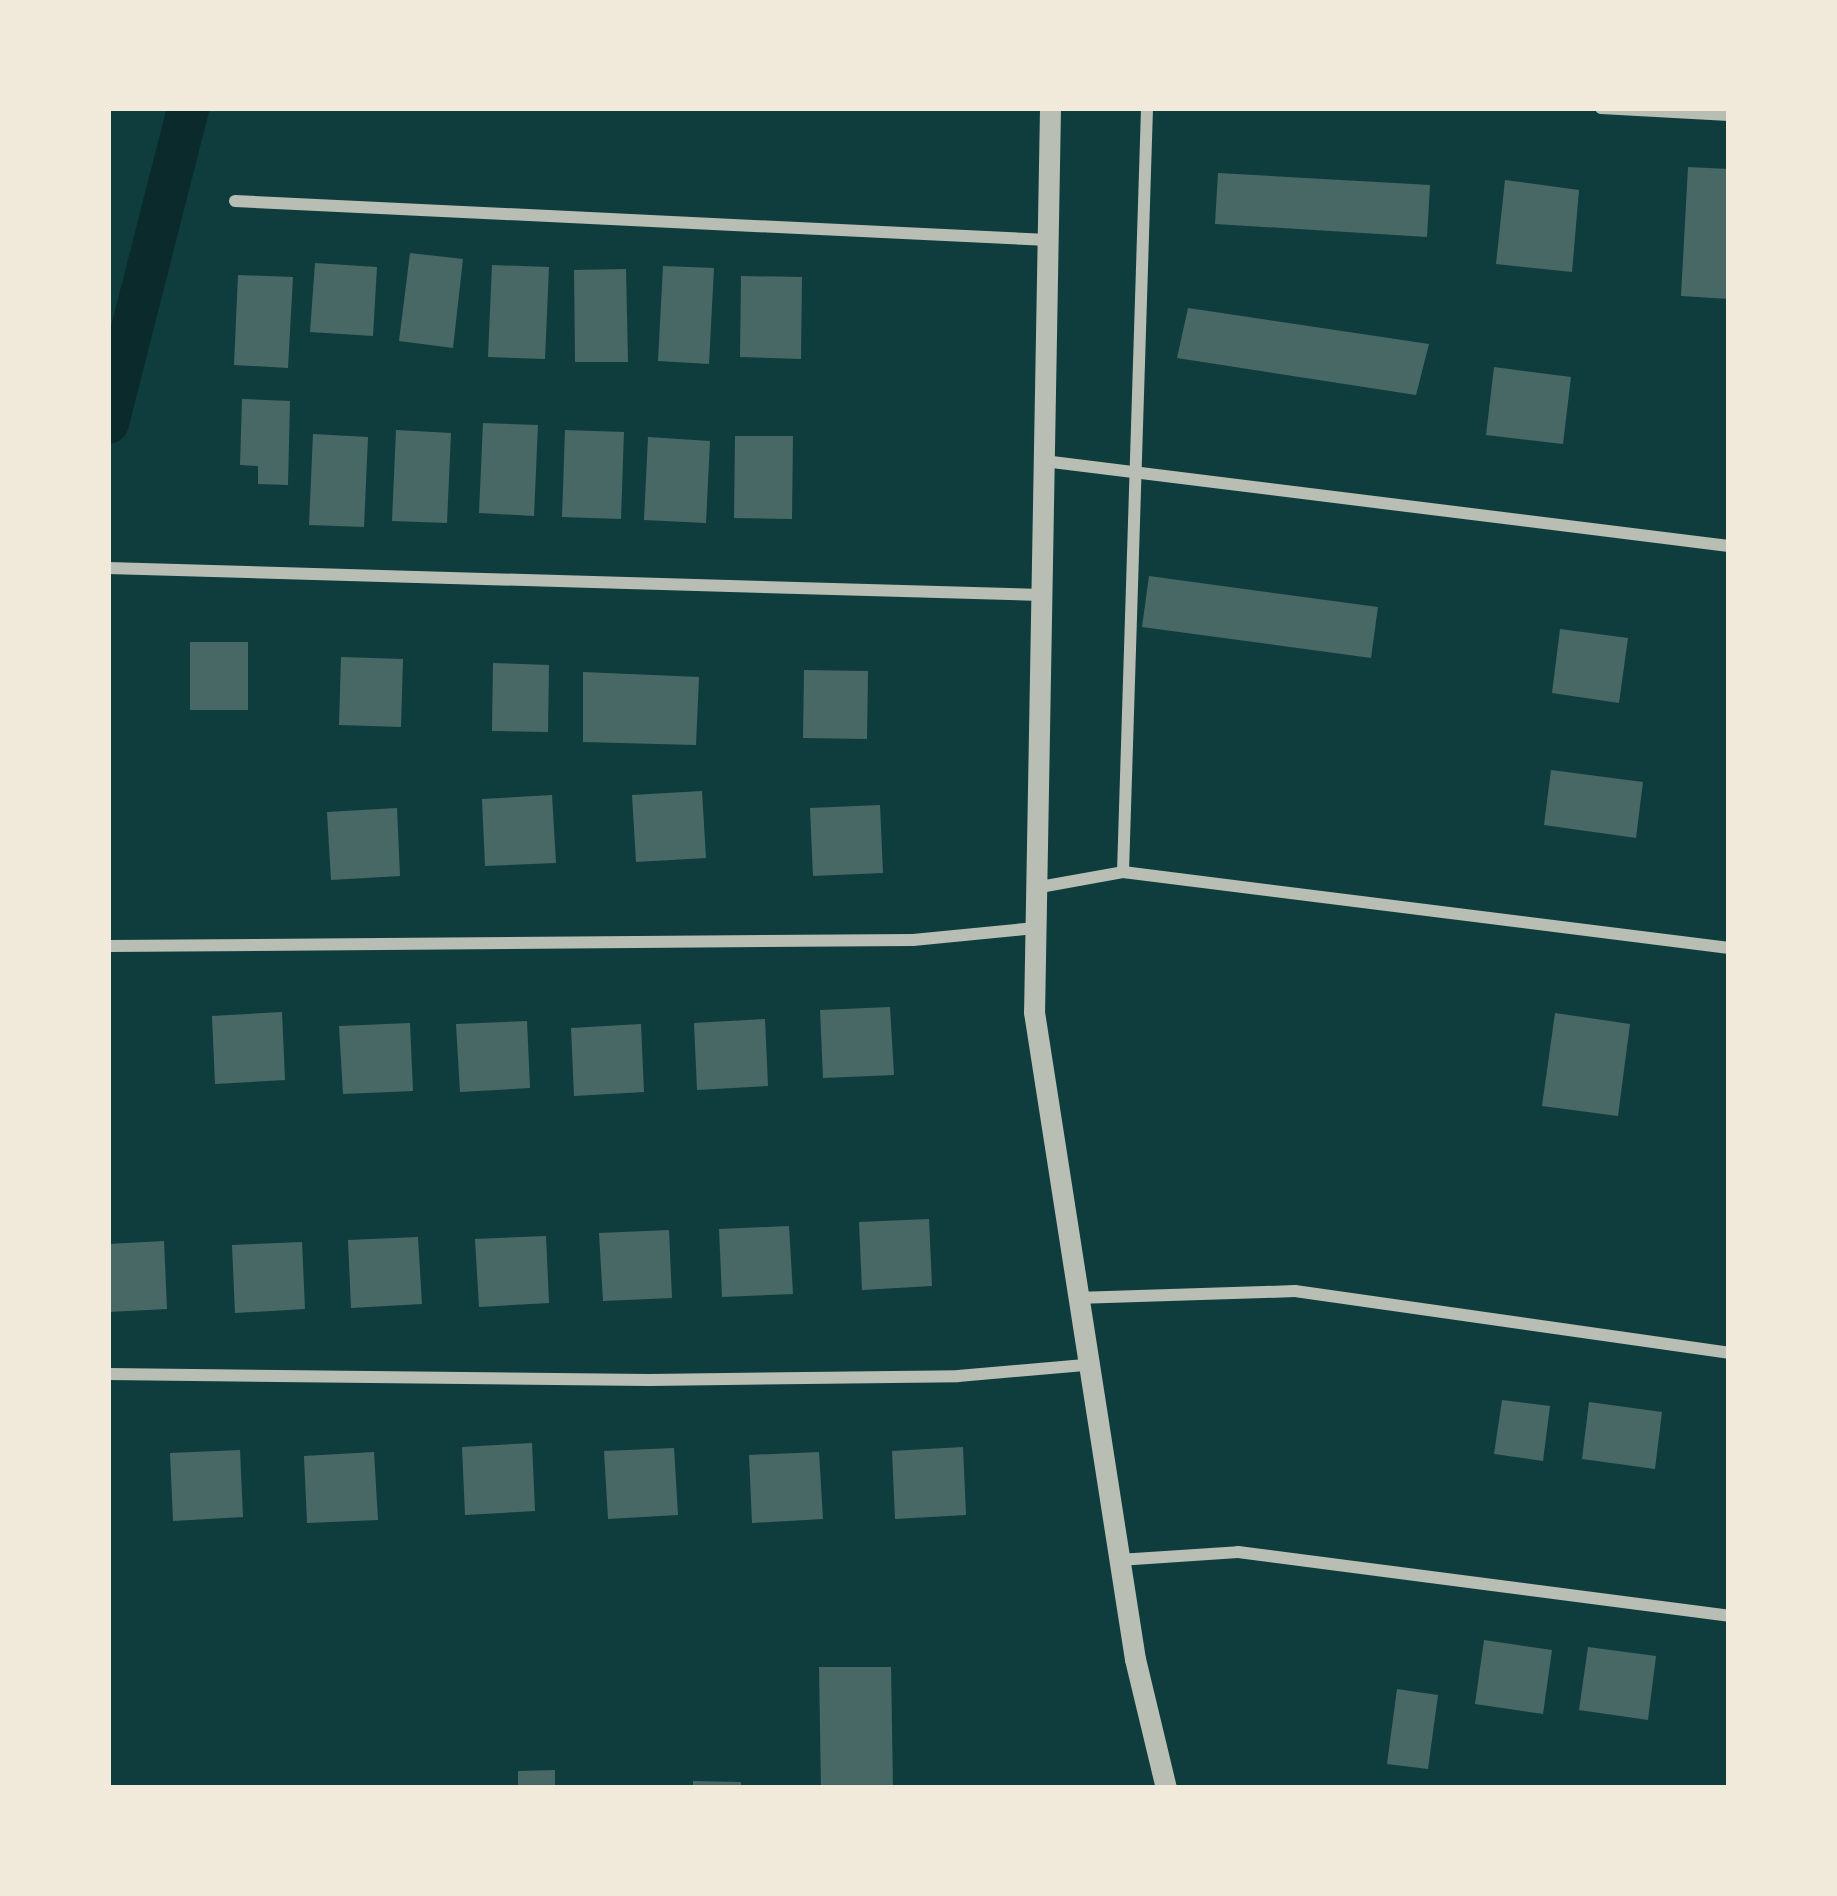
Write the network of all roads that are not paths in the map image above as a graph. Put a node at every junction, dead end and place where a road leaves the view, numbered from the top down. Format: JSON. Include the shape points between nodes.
{"nodes":[{"id":1,"x":1050,"y":108,"type":"edge"},
{"id":2,"x":1147,"y":108,"type":"edge"},
{"id":3,"x":1601,"y":108,"type":"edge"},
{"id":4,"x":1729,"y":115,"type":"edge"},
{"id":5,"x":236,"y":201,"type":"dead end"},
{"id":6,"x":1048,"y":240,"type":"junction"},
{"id":7,"x":1044,"y":460,"type":"junction"},
{"id":8,"x":1133,"y":472,"type":"junction"},
{"id":9,"x":1729,"y":546,"type":"edge"},
{"id":10,"x":108,"y":568,"type":"edge"},
{"id":11,"x":1042,"y":595,"type":"junction"},
{"id":12,"x":1123,"y":872,"type":"junction"},
{"id":13,"x":1040,"y":887,"type":"junction"},
{"id":14,"x":1038,"y":928,"type":"junction"},
{"id":15,"x":108,"y":946,"type":"edge"},
{"id":16,"x":1729,"y":948,"type":"edge"},
{"id":17,"x":1076,"y":1298,"type":"junction"},
{"id":18,"x":1729,"y":1353,"type":"edge"},
{"id":19,"x":1085,"y":1365,"type":"junction"},
{"id":20,"x":108,"y":1374,"type":"edge"},
{"id":21,"x":1119,"y":1560,"type":"junction"},
{"id":22,"x":1729,"y":1616,"type":"edge"},
{"id":23,"x":1166,"y":1788,"type":"edge"}],
"edges":[{"from":1,"to":6,"type":"street"},
{"from":2,"to":8,"type":"street"},
{"from":3,"to":4,"type":"street"},
{"from":5,"to":6,"type":"street"},
{"from":6,"to":7,"type":"street"},
{"from":7,"to":8,"type":"street"},
{"from":7,"to":11,"type":"street"},
{"from":8,"to":9,"type":"street"},
{"from":8,"to":12,"type":"street"},
{"from":10,"to":11,"type":"street"},
{"from":11,"to":13,"type":"street"},
{"from":12,"to":13,"type":"street"},
{"from":12,"to":16,"type":"street"},
{"from":13,"to":14,"type":"street"},
{"from":14,"to":15,"type":"street","via":[[914,940]]},
{"from":14,"to":17,"type":"street","via":[[1034,1012]]},
{"from":17,"to":18,"type":"street","via":[[1295,1292]]},
{"from":17,"to":19,"type":"street"},
{"from":19,"to":20,"type":"street","via":[[958,1376],[649,1380]]},
{"from":19,"to":21,"type":"street"},
{"from":21,"to":22,"type":"street","via":[[1238,1552]]},
{"from":21,"to":23,"type":"street"}]}
